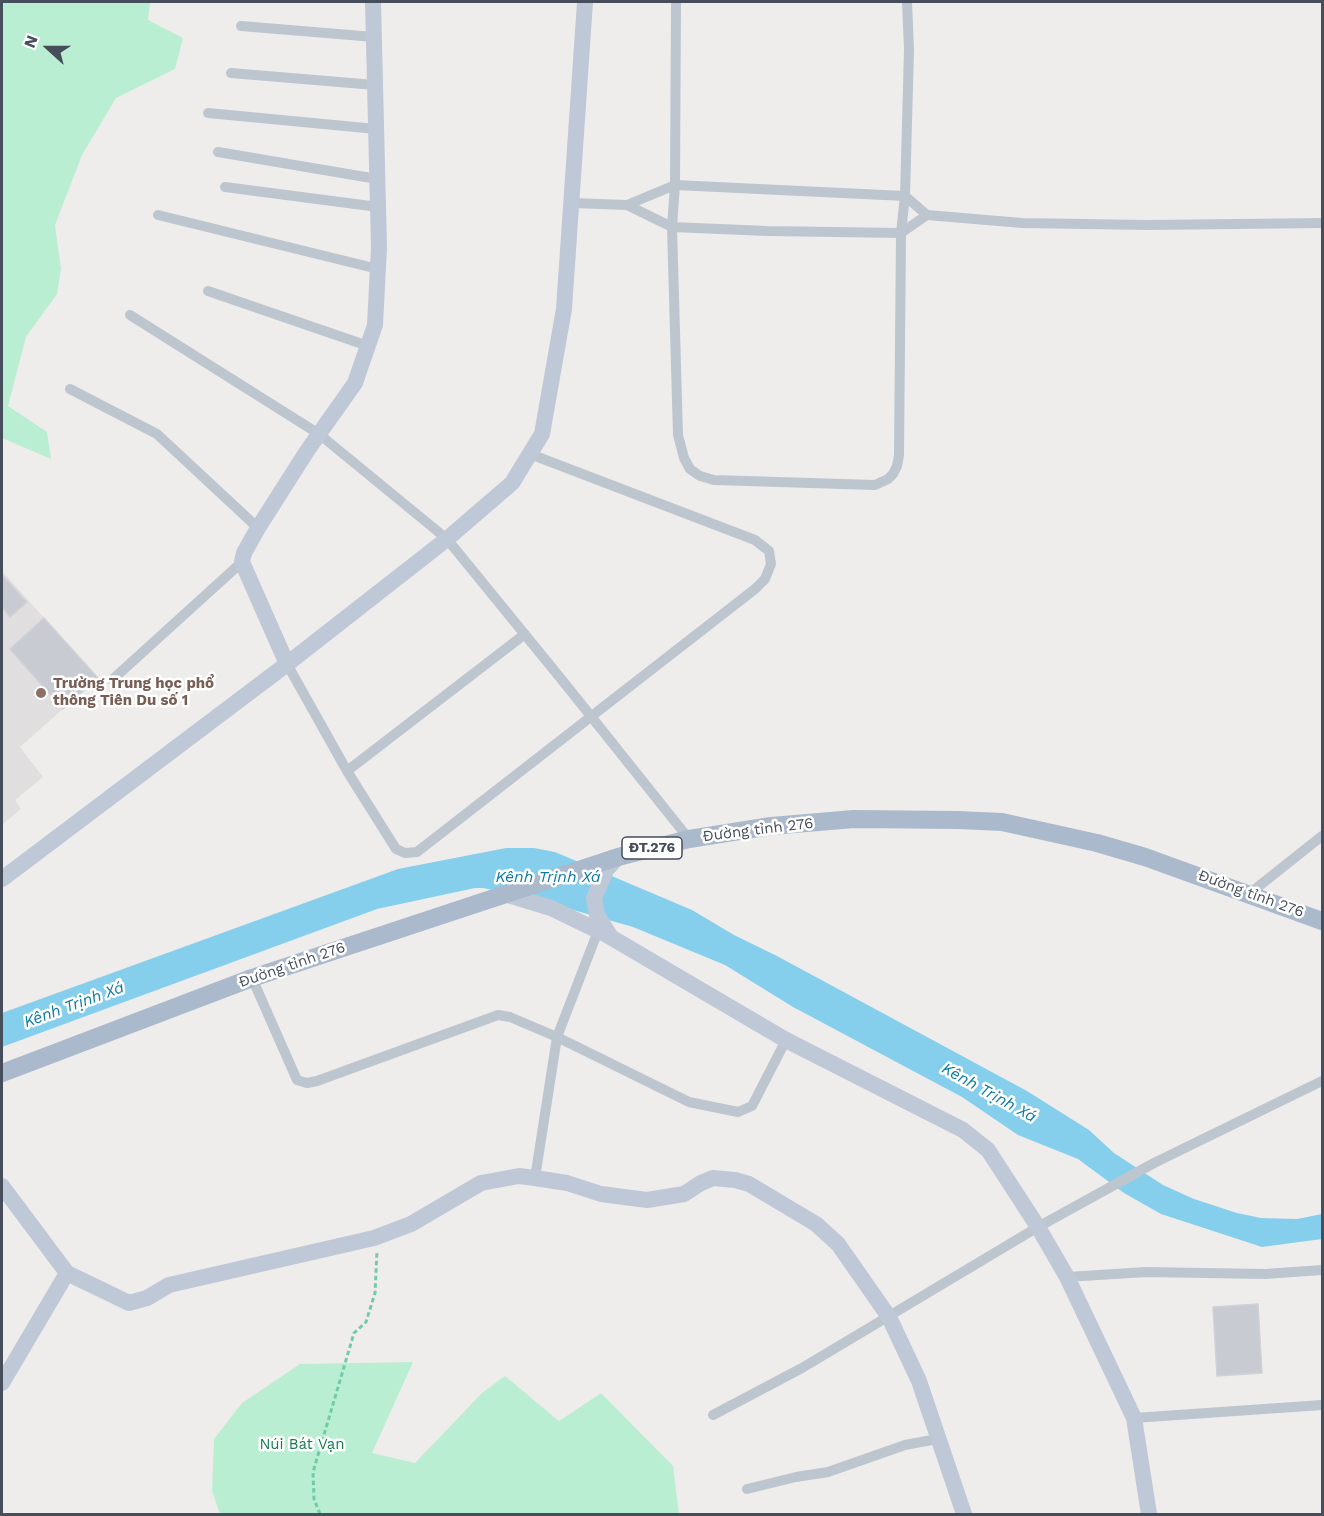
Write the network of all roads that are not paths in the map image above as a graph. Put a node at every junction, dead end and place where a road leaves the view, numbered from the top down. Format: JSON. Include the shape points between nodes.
{"nodes":[{"id":1,"x":373,"y":2,"type":"edge"},
{"id":2,"x":585,"y":2,"type":"edge"},
{"id":3,"x":676,"y":2,"type":"edge"},
{"id":4,"x":907,"y":2,"type":"edge"},
{"id":5,"x":241,"y":26,"type":"dead end"},
{"id":6,"x":374,"y":37,"type":"junction"},
{"id":7,"x":231,"y":73,"type":"dead end"},
{"id":8,"x":375,"y":85,"type":"junction"},
{"id":9,"x":208,"y":113,"type":"dead end"},
{"id":10,"x":376,"y":129,"type":"junction"},
{"id":11,"x":218,"y":152,"type":"dead end"},
{"id":12,"x":377,"y":179,"type":"junction"},
{"id":13,"x":675,"y":185,"type":"junction"},
{"id":14,"x":225,"y":187,"type":"dead end"},
{"id":15,"x":905,"y":196,"type":"junction"},
{"id":16,"x":572,"y":203,"type":"junction"},
{"id":17,"x":627,"y":205,"type":"junction"},
{"id":18,"x":378,"y":207,"type":"junction"},
{"id":19,"x":158,"y":215,"type":"dead end"},
{"id":20,"x":927,"y":215,"type":"junction"},
{"id":21,"x":1323,"y":223,"type":"edge"},
{"id":22,"x":672,"y":227,"type":"junction"},
{"id":23,"x":901,"y":233,"type":"junction"},
{"id":24,"x":378,"y":269,"type":"junction"},
{"id":25,"x":208,"y":291,"type":"dead end"},
{"id":26,"x":130,"y":315,"type":"dead end"},
{"id":27,"x":368,"y":346,"type":"junction"},
{"id":28,"x":70,"y":389,"type":"dead end"},
{"id":29,"x":319,"y":434,"type":"junction"},
{"id":30,"x":530,"y":454,"type":"junction"},
{"id":31,"x":258,"y":528,"type":"junction"},
{"id":32,"x":447,"y":539,"type":"junction"},
{"id":33,"x":242,"y":562,"type":"junction"},
{"id":34,"x":525,"y":634,"type":"junction"},
{"id":35,"x":287,"y":664,"type":"junction"},
{"id":36,"x":112,"y":680,"type":"dead end"},
{"id":37,"x":592,"y":717,"type":"junction"},
{"id":38,"x":347,"y":771,"type":"junction"},
{"id":39,"x":1323,"y":836,"type":"edge"},
{"id":40,"x":689,"y":839,"type":"junction"},
{"id":41,"x":618,"y":857,"type":"junction"},
{"id":42,"x":2,"y":879,"type":"edge"},
{"id":43,"x":505,"y":894,"type":"junction"},
{"id":44,"x":1249,"y":894,"type":"junction"},
{"id":45,"x":1323,"y":921,"type":"edge"},
{"id":46,"x":605,"y":934,"type":"junction"},
{"id":47,"x":252,"y":978,"type":"junction"},
{"id":48,"x":557,"y":1037,"type":"junction"},
{"id":49,"x":786,"y":1040,"type":"junction"},
{"id":50,"x":2,"y":1073,"type":"edge"},
{"id":51,"x":1323,"y":1081,"type":"edge"},
{"id":52,"x":536,"y":1178,"type":"junction"},
{"id":53,"x":2,"y":1186,"type":"edge"},
{"id":54,"x":1038,"y":1227,"type":"junction"},
{"id":55,"x":1323,"y":1270,"type":"edge"},
{"id":56,"x":67,"y":1273,"type":"junction"},
{"id":57,"x":1067,"y":1277,"type":"junction"},
{"id":58,"x":889,"y":1317,"type":"junction"},
{"id":59,"x":2,"y":1383,"type":"edge"},
{"id":60,"x":1323,"y":1405,"type":"edge"},
{"id":61,"x":712,"y":1415,"type":"dead end"},
{"id":62,"x":1134,"y":1418,"type":"junction"},
{"id":63,"x":937,"y":1440,"type":"junction"},
{"id":64,"x":747,"y":1489,"type":"dead end"},
{"id":65,"x":964,"y":1515,"type":"edge"},
{"id":66,"x":1149,"y":1515,"type":"edge"}],
"edges":[{"from":1,"to":6,"type":"main road"},
{"from":2,"to":16,"type":"main road"},
{"from":3,"to":13,"type":"street"},
{"from":4,"to":15,"type":"street"},
{"from":5,"to":6,"type":"street"},
{"from":6,"to":8,"type":"main road"},
{"from":7,"to":8,"type":"street"},
{"from":8,"to":10,"type":"main road"},
{"from":9,"to":10,"type":"street"},
{"from":10,"to":12,"type":"main road"},
{"from":11,"to":12,"type":"street"},
{"from":12,"to":18,"type":"main road"},
{"from":13,"to":15,"type":"street"},
{"from":13,"to":17,"type":"street"},
{"from":13,"to":22,"type":"street"},
{"from":14,"to":18,"type":"street"},
{"from":15,"to":20,"type":"street"},
{"from":15,"to":23,"type":"street"},
{"from":16,"to":17,"type":"street"},
{"from":16,"to":30,"type":"main road","via":[[564,309],[542,434]]},
{"from":17,"to":22,"type":"street"},
{"from":18,"to":24,"type":"main road"},
{"from":19,"to":24,"type":"street"},
{"from":20,"to":21,"type":"street","via":[[1034,223]]},
{"from":20,"to":23,"type":"street"},
{"from":22,"to":23,"type":"street"},
{"from":22,"to":23,"type":"street","via":[[680,449],[690,469],[700,476],[747,482],[875,485],[888,480],[897,466]]},
{"from":24,"to":27,"type":"main road","via":[[375,325]]},
{"from":25,"to":27,"type":"street"},
{"from":26,"to":29,"type":"street"},
{"from":27,"to":29,"type":"main road","via":[[355,383]]},
{"from":28,"to":31,"type":"street","via":[[157,434]]},
{"from":29,"to":31,"type":"main road"},
{"from":29,"to":32,"type":"street"},
{"from":30,"to":32,"type":"main road","via":[[512,483]]},
{"from":30,"to":37,"type":"street","via":[[755,540],[769,551],[771,564],[765,579],[755,589]]},
{"from":31,"to":33,"type":"main road"},
{"from":32,"to":34,"type":"street"},
{"from":32,"to":35,"type":"main road"},
{"from":33,"to":35,"type":"main road"},
{"from":33,"to":36,"type":"street"},
{"from":34,"to":37,"type":"street"},
{"from":34,"to":38,"type":"street"},
{"from":35,"to":38,"type":"street"},
{"from":35,"to":42,"type":"main road"},
{"from":37,"to":38,"type":"street","via":[[417,852],[396,849]]},
{"from":37,"to":40,"type":"street"},
{"from":39,"to":44,"type":"street"},
{"from":40,"to":41,"type":"main road","name":"Đường tỉnh 276","number":"ĐT.276"},
{"from":40,"to":44,"type":"main road","name":"Đường tỉnh 276","number":"ĐT.276","via":[[771,826],[854,819],[1002,822],[1107,846]]},
{"from":41,"to":43,"type":"main road","name":"Đường tỉnh 276","number":"ĐT.276"},
{"from":41,"to":46,"type":"main road","via":[[601,878],[594,898]]},
{"from":43,"to":46,"type":"main road","via":[[551,908]]},
{"from":43,"to":47,"type":"main road","name":"Đường tỉnh 276","number":"ĐT.276"},
{"from":44,"to":45,"type":"main road","name":"Đường tỉnh 276","number":"ĐT.276"},
{"from":46,"to":48,"type":"street"},
{"from":46,"to":49,"type":"main road"},
{"from":47,"to":48,"type":"street","via":[[297,1080],[308,1083],[498,1015]]},
{"from":47,"to":50,"type":"main road","name":"Đường tỉnh 276","number":"ĐT.276"},
{"from":48,"to":49,"type":"street","via":[[688,1102],[738,1112],[752,1106]]},
{"from":48,"to":52,"type":"street"},
{"from":49,"to":54,"type":"main road","via":[[975,1138],[999,1163]]},
{"from":51,"to":54,"type":"street","via":[[1154,1163]]},
{"from":52,"to":56,"type":"main road","via":[[519,1176],[481,1183],[411,1224],[377,1237],[169,1285],[129,1303]]},
{"from":52,"to":58,"type":"main road","via":[[601,1194],[647,1200],[684,1194],[713,1178],[749,1184],[808,1219],[838,1245]]},
{"from":53,"to":56,"type":"main road"},
{"from":54,"to":57,"type":"main road"},
{"from":54,"to":58,"type":"street"},
{"from":55,"to":57,"type":"street"},
{"from":56,"to":59,"type":"main road"},
{"from":57,"to":62,"type":"main road"},
{"from":58,"to":61,"type":"street"},
{"from":58,"to":63,"type":"main road","via":[[919,1381]]},
{"from":60,"to":62,"type":"street"},
{"from":62,"to":66,"type":"main road"},
{"from":63,"to":64,"type":"street","via":[[906,1445],[828,1472]]},
{"from":63,"to":65,"type":"main road"}]}
